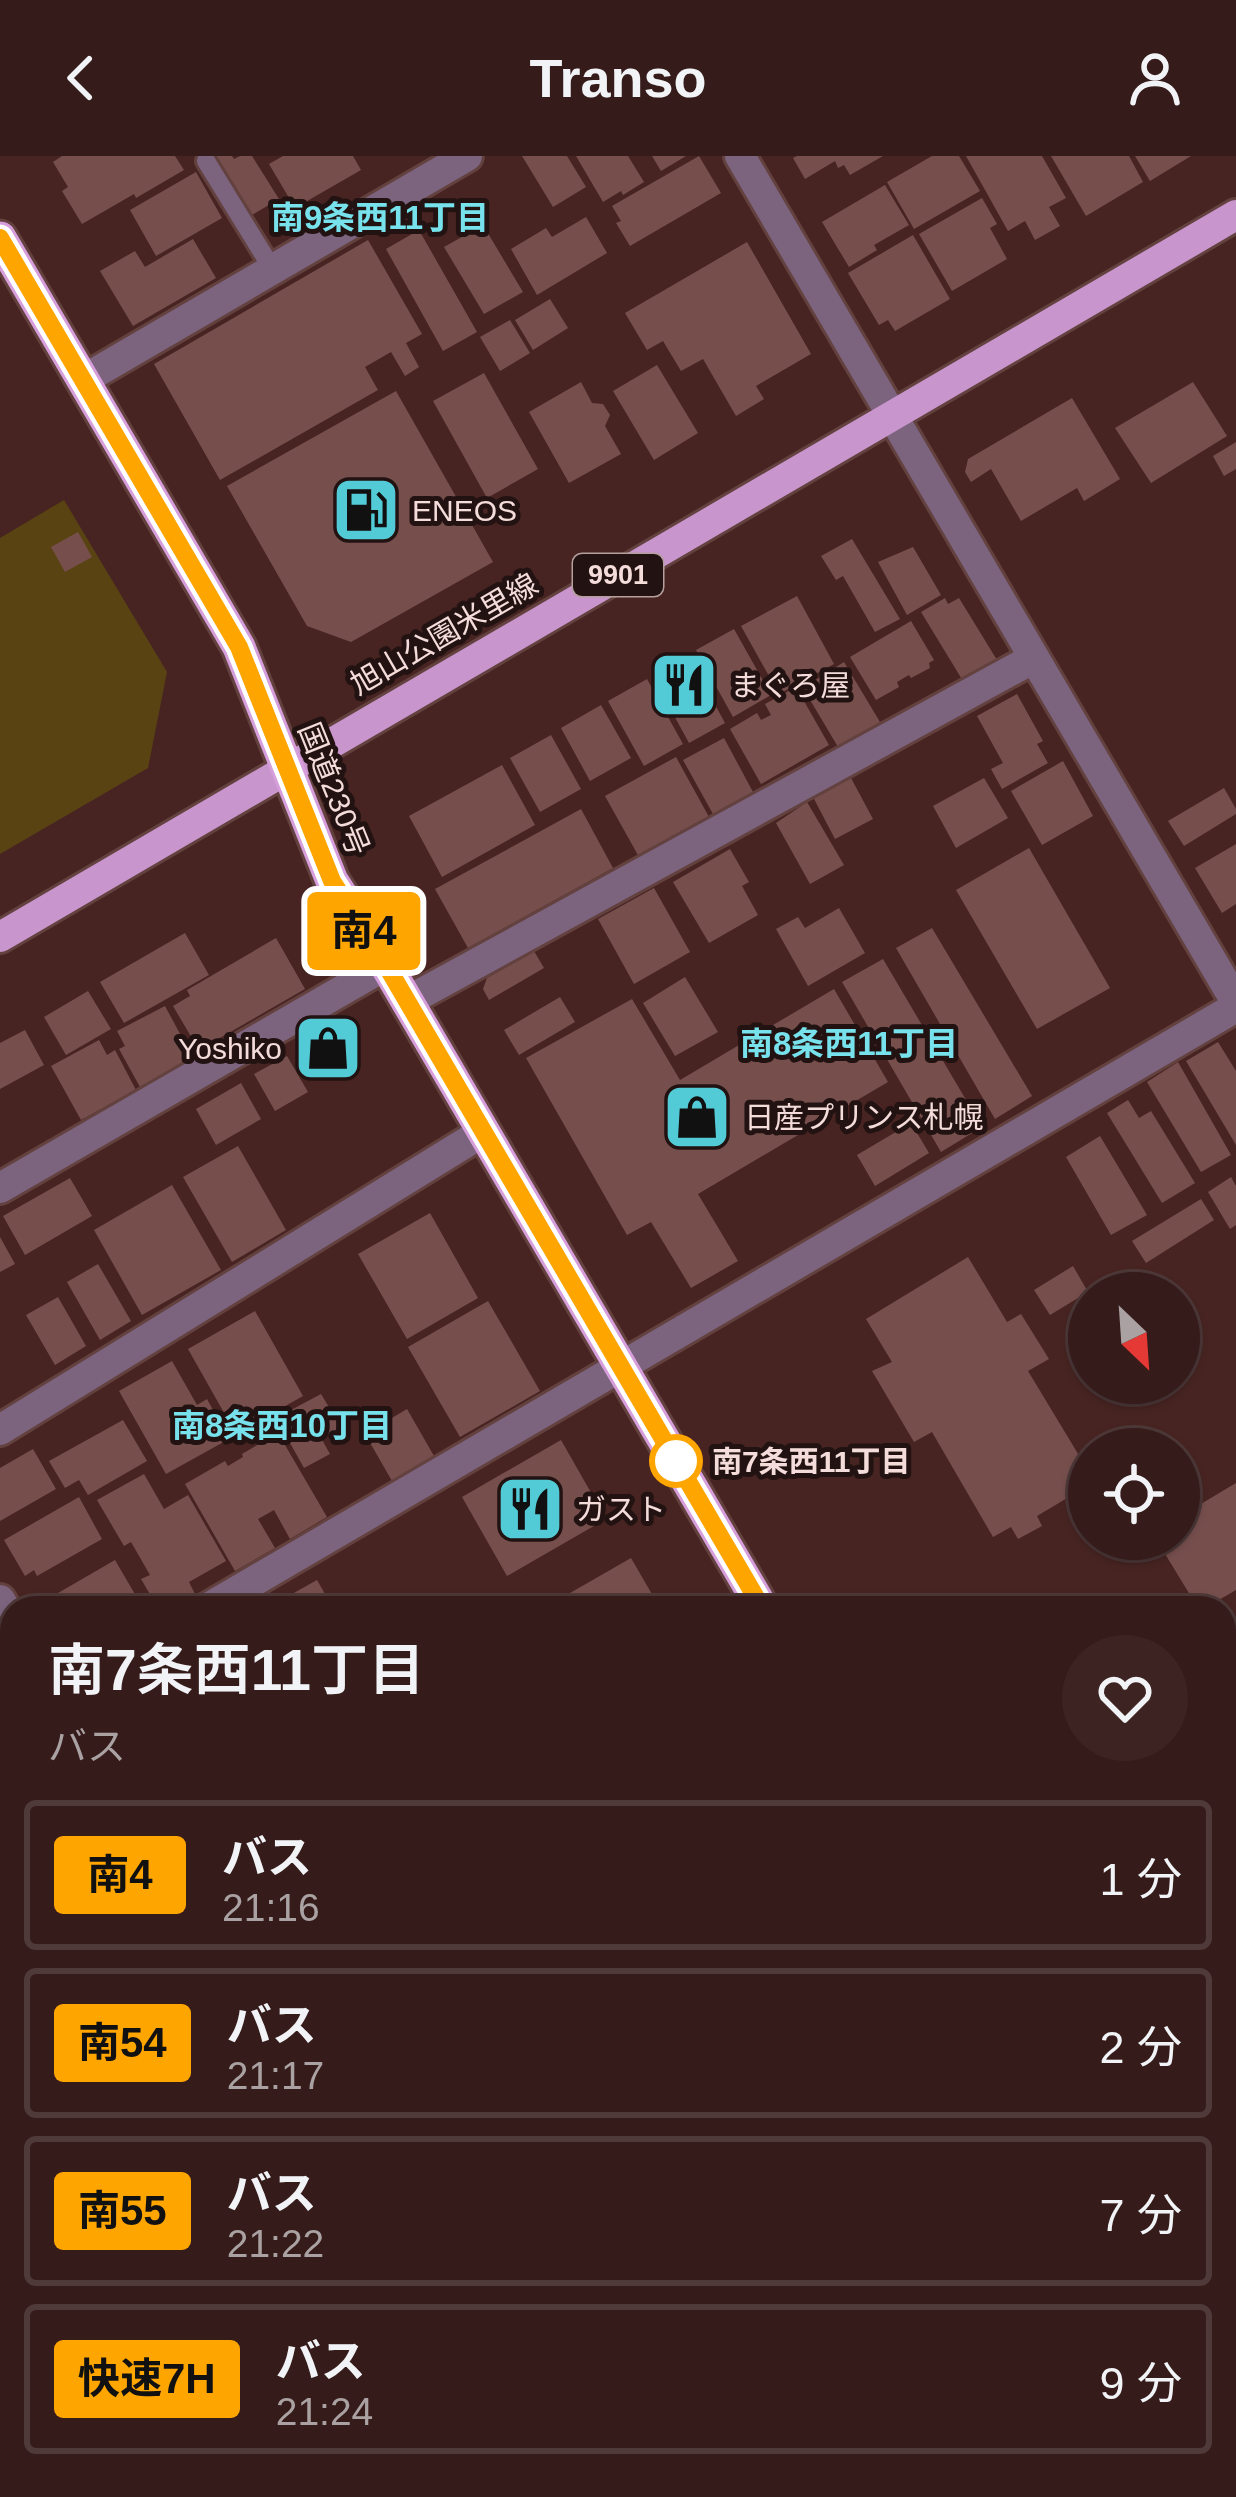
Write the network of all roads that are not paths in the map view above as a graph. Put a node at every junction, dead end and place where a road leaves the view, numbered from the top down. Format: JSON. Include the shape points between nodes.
{"nodes":[{"id":1,"x":467,"y":156,"type":"edge"},
{"id":2,"x":740,"y":156,"type":"edge"},
{"id":3,"x":206,"y":160,"type":"dead end"},
{"id":4,"x":1236,"y":215,"type":"edge"},
{"id":5,"x":0,"y":238,"type":"edge"},
{"id":6,"x":273,"y":270,"type":"junction"},
{"id":7,"x":83,"y":380,"type":"junction"},
{"id":8,"x":893,"y":416,"type":"junction"},
{"id":9,"x":1034,"y":658,"type":"junction"},
{"id":10,"x":286,"y":768,"type":"junction"},
{"id":11,"x":3,"y":929,"type":"edge"},
{"id":12,"x":386,"y":965,"type":"junction"},
{"id":13,"x":1233,"y":992,"type":"edge"},
{"id":14,"x":406,"y":1002,"type":"junction"},
{"id":15,"x":483,"y":1132,"type":"junction"},
{"id":16,"x":0,"y":1188,"type":"edge"},
{"id":17,"x":621,"y":1366,"type":"junction"},
{"id":18,"x":0,"y":1430,"type":"edge"},
{"id":19,"x":247,"y":1596,"type":"edge"},
{"id":20,"x":755,"y":1596,"type":"edge"}],
"edges":[{"from":1,"to":6,"type":"street"},
{"from":2,"to":8,"type":"street"},
{"from":3,"to":6,"type":"lane"},
{"from":4,"to":8,"type":"main road","name":"旭山公園米里線","number":"9901"},
{"from":5,"to":7,"type":"highway","name":"国道230号"},
{"from":6,"to":7,"type":"street"},
{"from":7,"to":10,"type":"highway","name":"国道230号","via":[[239,647]]},
{"from":8,"to":9,"type":"street"},
{"from":8,"to":10,"type":"main road","name":"旭山公園米里線","number":"9901"},
{"from":9,"to":13,"type":"street"},
{"from":9,"to":14,"type":"street"},
{"from":10,"to":11,"type":"main road","name":"旭山公園米里線","number":"9901"},
{"from":10,"to":12,"type":"highway","name":"国道230号","via":[[332,881]]},
{"from":12,"to":14,"type":"highway","name":"国道230号"},
{"from":12,"to":16,"type":"street"},
{"from":13,"to":17,"type":"street"},
{"from":14,"to":15,"type":"highway","name":"国道230号"},
{"from":15,"to":17,"type":"highway","name":"国道230号"},
{"from":15,"to":18,"type":"street"},
{"from":17,"to":19,"type":"street"},
{"from":17,"to":20,"type":"highway","name":"国道230号"}]}
